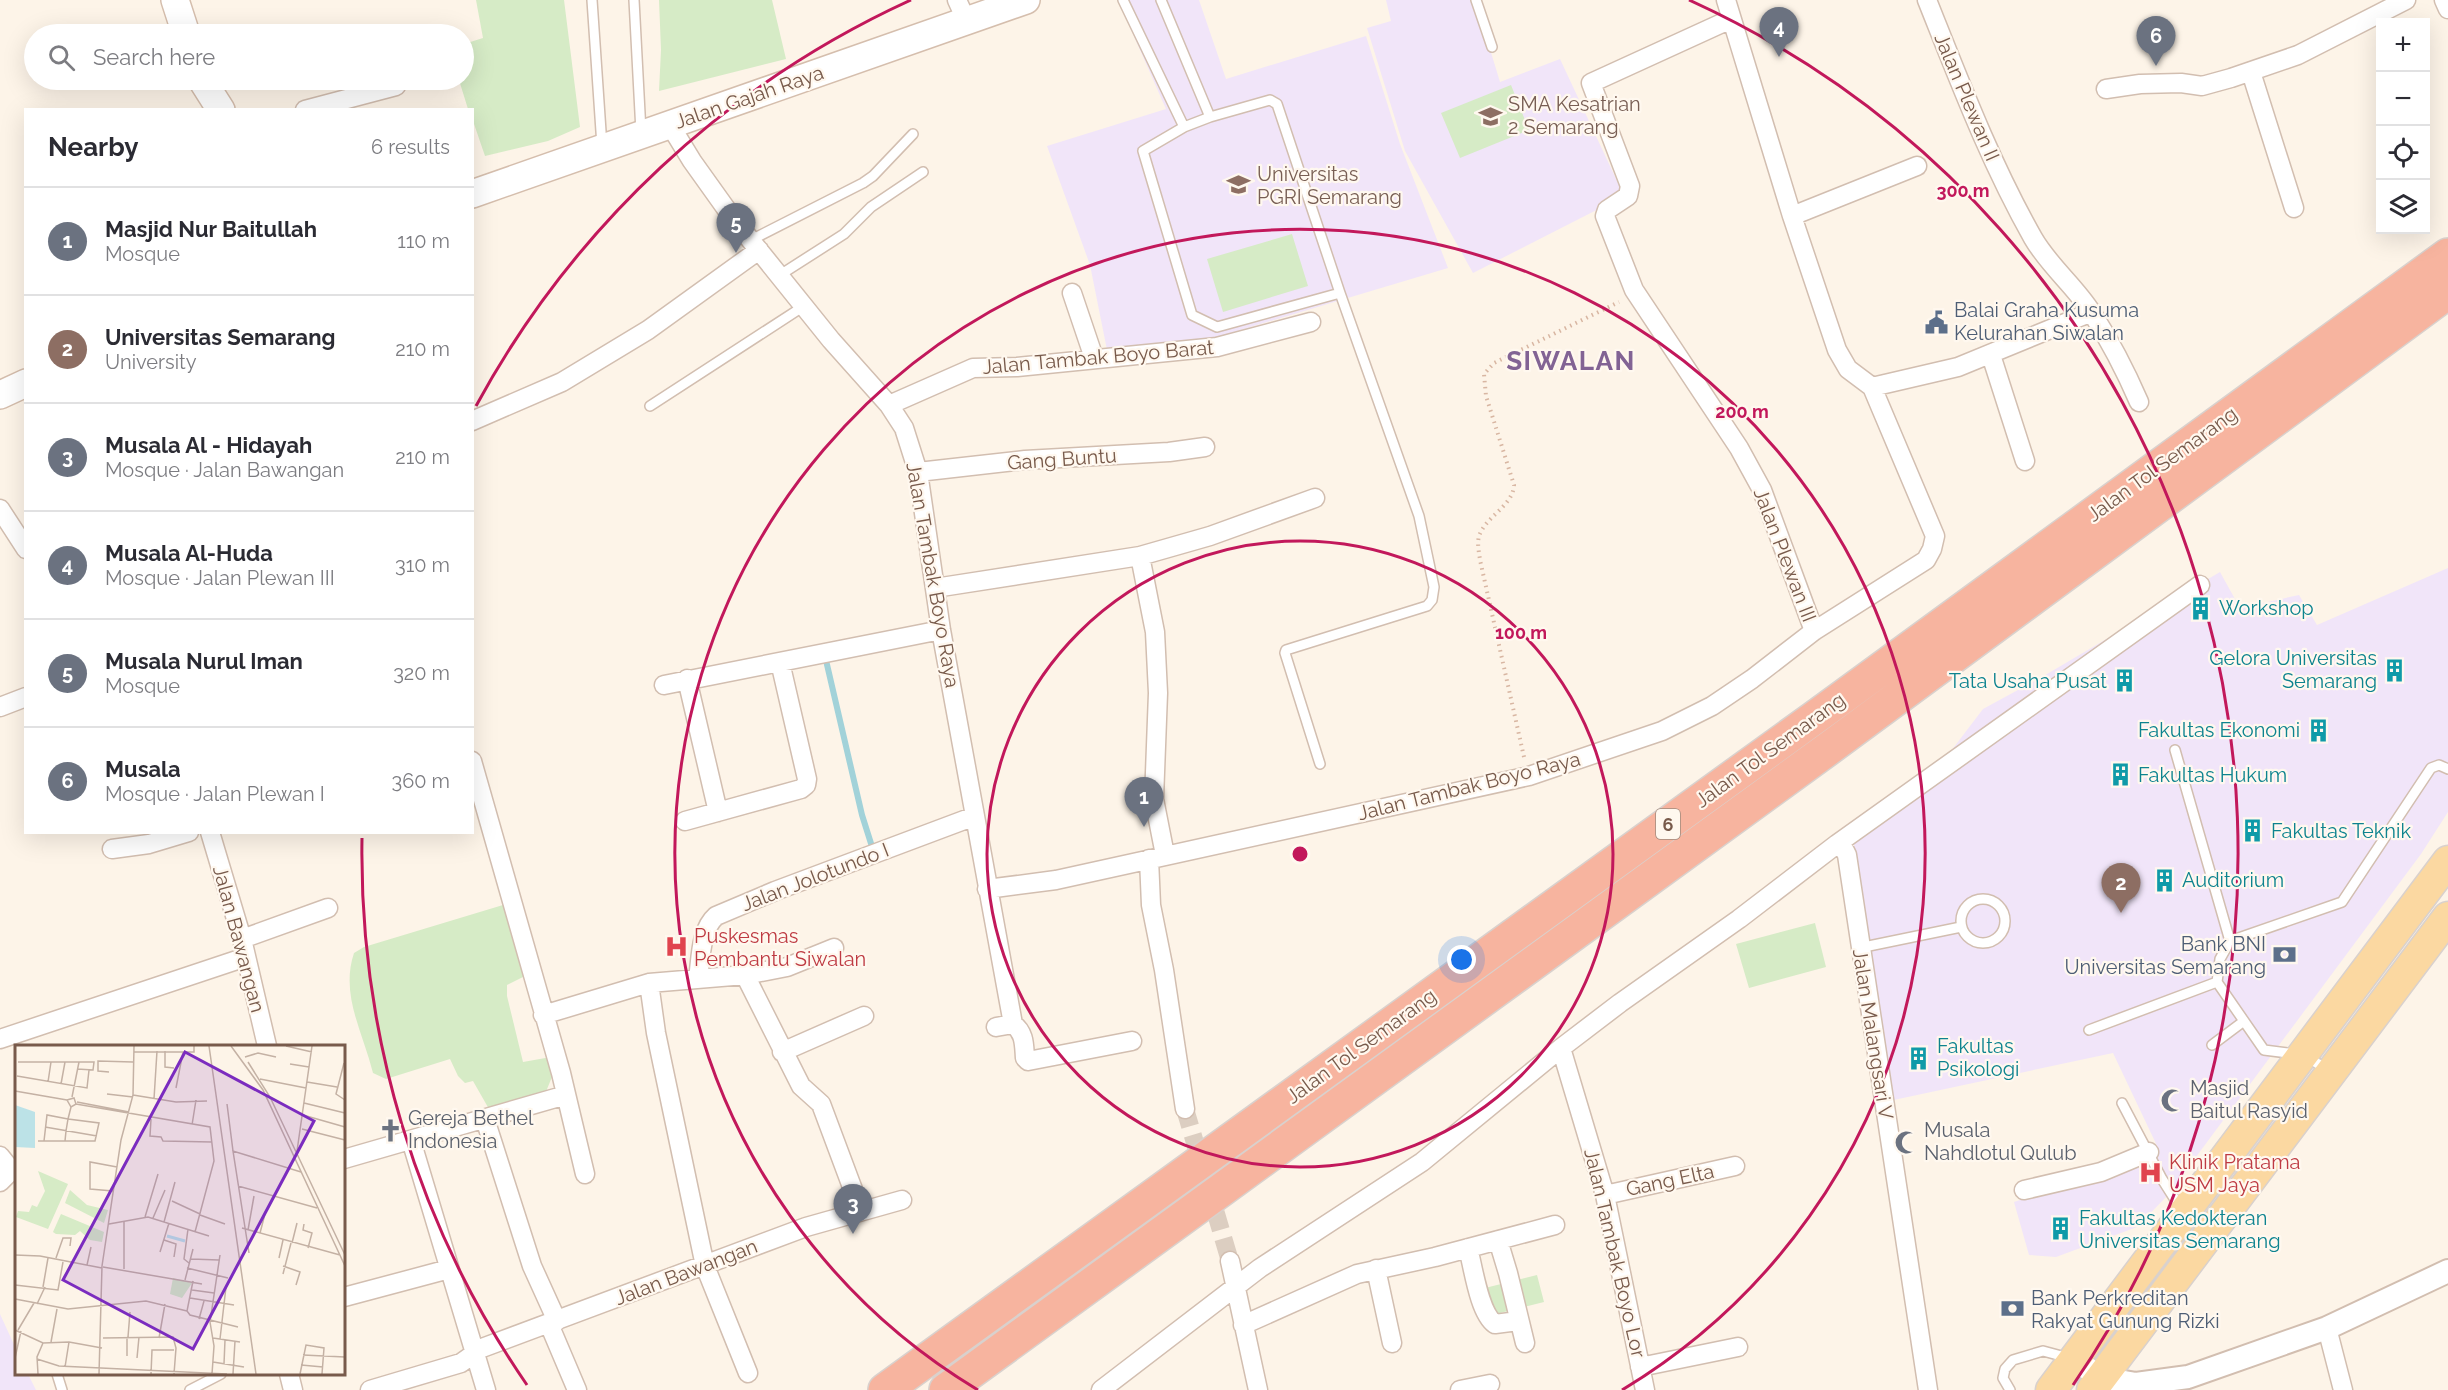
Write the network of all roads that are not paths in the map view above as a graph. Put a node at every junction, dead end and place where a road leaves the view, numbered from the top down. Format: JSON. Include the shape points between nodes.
{"nodes":[{"id":1,"x":175,"y":0,"type":"edge"},
{"id":2,"x":592,"y":0,"type":"edge"},
{"id":3,"x":634,"y":0,"type":"edge"},
{"id":4,"x":1026,"y":0,"type":"edge"},
{"id":5,"x":1123,"y":0,"type":"edge"},
{"id":6,"x":1161,"y":0,"type":"edge"},
{"id":7,"x":1476,"y":0,"type":"edge"},
{"id":8,"x":1726,"y":0,"type":"edge"},
{"id":9,"x":1927,"y":0,"type":"edge"},
{"id":10,"x":2406,"y":0,"type":"edge"},
{"id":11,"x":2444,"y":0,"type":"edge"},
{"id":12,"x":2448,"y":9,"type":"edge"},
{"id":13,"x":962,"y":11,"type":"edge"},
{"id":14,"x":1731,"y":19,"type":"junction"},
{"id":15,"x":183,"y":24,"type":"edge"},
{"id":16,"x":1492,"y":47,"type":"dead end"},
{"id":17,"x":2251,"y":72,"type":"junction"},
{"id":18,"x":2106,"y":88,"type":"dead end"},
{"id":19,"x":381,"y":90,"type":"edge"},
{"id":20,"x":201,"y":91,"type":"edge"},
{"id":21,"x":219,"y":108,"type":"edge"},
{"id":22,"x":313,"y":108,"type":"edge"},
{"id":23,"x":1210,"y":117,"type":"junction"},
{"id":24,"x":670,"y":124,"type":"junction"},
{"id":25,"x":1184,"y":127,"type":"junction"},
{"id":26,"x":913,"y":134,"type":"dead end"},
{"id":27,"x":641,"y":135,"type":"junction"},
{"id":28,"x":602,"y":148,"type":"junction"},
{"id":29,"x":1917,"y":166,"type":"dead end"},
{"id":30,"x":923,"y":172,"type":"dead end"},
{"id":31,"x":474,"y":193,"type":"edge"},
{"id":32,"x":2294,"y":208,"type":"dead end"},
{"id":33,"x":1792,"y":216,"type":"junction"},
{"id":34,"x":755,"y":245,"type":"junction"},
{"id":35,"x":2448,"y":255,"type":"edge"},
{"id":36,"x":780,"y":275,"type":"junction"},
{"id":37,"x":1072,"y":292,"type":"dead end"},
{"id":38,"x":2448,"y":292,"type":"edge"},
{"id":39,"x":1340,"y":293,"type":"junction"},
{"id":40,"x":804,"y":306,"type":"junction"},
{"id":41,"x":2092,"y":312,"type":"junction"},
{"id":42,"x":1311,"y":322,"type":"dead end"},
{"id":43,"x":1990,"y":356,"type":"junction"},
{"id":44,"x":1094,"y":358,"type":"junction"},
{"id":45,"x":24,"y":384,"type":"edge"},
{"id":46,"x":1872,"y":387,"type":"junction"},
{"id":47,"x":0,"y":395,"type":"edge"},
{"id":48,"x":2139,"y":402,"type":"dead end"},
{"id":49,"x":890,"y":405,"type":"junction"},
{"id":50,"x":650,"y":406,"type":"dead end"},
{"id":51,"x":474,"y":421,"type":"edge"},
{"id":52,"x":1205,"y":447,"type":"dead end"},
{"id":53,"x":2025,"y":461,"type":"dead end"},
{"id":54,"x":918,"y":472,"type":"junction"},
{"id":55,"x":1315,"y":498,"type":"dead end"},
{"id":56,"x":0,"y":509,"type":"edge"},
{"id":57,"x":24,"y":546,"type":"edge"},
{"id":58,"x":1140,"y":556,"type":"junction"},
{"id":59,"x":2200,"y":585,"type":"dead end"},
{"id":60,"x":935,"y":588,"type":"junction"},
{"id":61,"x":941,"y":630,"type":"junction"},
{"id":62,"x":1814,"y":631,"type":"junction"},
{"id":63,"x":780,"y":662,"type":"junction"},
{"id":64,"x":687,"y":679,"type":"junction"},
{"id":65,"x":664,"y":686,"type":"dead end"},
{"id":66,"x":24,"y":698,"type":"edge"},
{"id":67,"x":0,"y":707,"type":"edge"},
{"id":68,"x":2175,"y":750,"type":"dead end"},
{"id":69,"x":1320,"y":764,"type":"dead end"},
{"id":70,"x":474,"y":769,"type":"edge"},
{"id":71,"x":2448,"y":769,"type":"edge"},
{"id":72,"x":718,"y":812,"type":"junction"},
{"id":73,"x":975,"y":816,"type":"junction"},
{"id":74,"x":684,"y":821,"type":"dead end"},
{"id":75,"x":182,"y":834,"type":"edge"},
{"id":76,"x":211,"y":834,"type":"edge"},
{"id":77,"x":112,"y":849,"type":"dead end"},
{"id":78,"x":1842,"y":850,"type":"junction"},
{"id":79,"x":1157,"y":857,"type":"junction"},
{"id":80,"x":2448,"y":861,"type":"edge"},
{"id":81,"x":987,"y":889,"type":"junction"},
{"id":82,"x":328,"y":908,"type":"dead end"},
{"id":83,"x":2448,"y":917,"type":"edge"},
{"id":84,"x":1961,"y":927,"type":"junction"},
{"id":85,"x":242,"y":939,"type":"junction"},
{"id":86,"x":2230,"y":941,"type":"junction"},
{"id":87,"x":834,"y":948,"type":"dead end"},
{"id":88,"x":1859,"y":948,"type":"junction"},
{"id":89,"x":246,"y":957,"type":"junction"},
{"id":90,"x":745,"y":975,"type":"junction"},
{"id":91,"x":698,"y":978,"type":"junction"},
{"id":92,"x":2217,"y":982,"type":"junction"},
{"id":93,"x":649,"y":983,"type":"junction"},
{"id":94,"x":543,"y":1015,"type":"junction"},
{"id":95,"x":864,"y":1016,"type":"dead end"},
{"id":96,"x":2244,"y":1021,"type":"junction"},
{"id":97,"x":2089,"y":1030,"type":"dead end"},
{"id":98,"x":0,"y":1039,"type":"edge"},
{"id":99,"x":1132,"y":1041,"type":"dead end"},
{"id":100,"x":267,"y":1045,"type":"edge"},
{"id":101,"x":2212,"y":1045,"type":"dead end"},
{"id":102,"x":1561,"y":1048,"type":"junction"},
{"id":103,"x":782,"y":1052,"type":"junction"},
{"id":104,"x":2303,"y":1055,"type":"junction"},
{"id":105,"x":2332,"y":1072,"type":"junction"},
{"id":106,"x":566,"y":1095,"type":"junction"},
{"id":107,"x":2122,"y":1103,"type":"dead end"},
{"id":108,"x":1185,"y":1109,"type":"tunnel mouth"},
{"id":109,"x":485,"y":1119,"type":"junction"},
{"id":110,"x":411,"y":1140,"type":"junction"},
{"id":111,"x":2149,"y":1152,"type":"junction"},
{"id":112,"x":6,"y":1156,"type":"edge"},
{"id":113,"x":345,"y":1159,"type":"edge"},
{"id":114,"x":1735,"y":1166,"type":"dead end"},
{"id":115,"x":585,"y":1174,"type":"dead end"},
{"id":116,"x":0,"y":1182,"type":"edge"},
{"id":117,"x":2024,"y":1190,"type":"dead end"},
{"id":118,"x":1605,"y":1195,"type":"junction"},
{"id":119,"x":902,"y":1200,"type":"dead end"},
{"id":120,"x":861,"y":1211,"type":"junction"},
{"id":121,"x":2184,"y":1213,"type":"junction"},
{"id":122,"x":1555,"y":1225,"type":"dead end"},
{"id":123,"x":1498,"y":1240,"type":"junction"},
{"id":124,"x":1468,"y":1248,"type":"junction"},
{"id":125,"x":1230,"y":1262,"type":"tunnel mouth"},
{"id":126,"x":705,"y":1266,"type":"junction"},
{"id":127,"x":449,"y":1269,"type":"junction"},
{"id":128,"x":1376,"y":1269,"type":"junction"},
{"id":129,"x":2447,"y":1275,"type":"edge"},
{"id":130,"x":1235,"y":1286,"type":"junction"},
{"id":131,"x":345,"y":1297,"type":"edge"},
{"id":132,"x":1518,"y":1321,"type":"junction"},
{"id":133,"x":553,"y":1322,"type":"junction"},
{"id":134,"x":1243,"y":1325,"type":"junction"},
{"id":135,"x":2327,"y":1328,"type":"junction"},
{"id":136,"x":1392,"y":1343,"type":"dead end"},
{"id":137,"x":1525,"y":1343,"type":"dead end"},
{"id":138,"x":1738,"y":1347,"type":"dead end"},
{"id":139,"x":474,"y":1354,"type":"junction"},
{"id":140,"x":2074,"y":1359,"type":"junction"},
{"id":141,"x":1640,"y":1367,"type":"junction"},
{"id":142,"x":748,"y":1373,"type":"dead end"},
{"id":143,"x":57,"y":1375,"type":"edge"},
{"id":144,"x":219,"y":1375,"type":"edge"},
{"id":145,"x":290,"y":1375,"type":"edge"},
{"id":146,"x":1490,"y":1384,"type":"dead end"},
{"id":147,"x":2097,"y":1384,"type":"edge"},
{"id":148,"x":62,"y":1390,"type":"edge"},
{"id":149,"x":190,"y":1390,"type":"edge"},
{"id":150,"x":293,"y":1390,"type":"edge"},
{"id":151,"x":370,"y":1390,"type":"edge"},
{"id":152,"x":486,"y":1390,"type":"edge"},
{"id":153,"x":577,"y":1390,"type":"edge"},
{"id":154,"x":885,"y":1390,"type":"edge"},
{"id":155,"x":946,"y":1390,"type":"edge"},
{"id":156,"x":1101,"y":1390,"type":"edge"},
{"id":157,"x":1258,"y":1390,"type":"edge"},
{"id":158,"x":1460,"y":1390,"type":"edge"},
{"id":159,"x":1645,"y":1390,"type":"edge"},
{"id":160,"x":1928,"y":1390,"type":"edge"},
{"id":161,"x":2010,"y":1390,"type":"edge"},
{"id":162,"x":2050,"y":1390,"type":"edge"},
{"id":163,"x":2343,"y":1390,"type":"edge"}],
"edges":[{"from":1,"to":15,"type":"main road"},
{"from":2,"to":28,"type":"lane"},
{"from":3,"to":27,"type":"lane"},
{"from":4,"to":13,"type":"main road","name":"Jalan Gajah Raya"},
{"from":5,"to":25,"type":"lane"},
{"from":6,"to":23,"type":"lane"},
{"from":7,"to":16,"type":"lane"},
{"from":8,"to":14,"type":"street"},
{"from":9,"to":41,"type":"street","name":"Jalan Plewan II","via":[[1988,149],[2033,238]]},
{"from":10,"to":17,"type":"street","via":[[2298,55]]},
{"from":11,"to":12,"type":"street"},
{"from":13,"to":24,"type":"main road","name":"Jalan Gajah Raya"},
{"from":14,"to":33,"type":"street"},
{"from":14,"to":62,"type":"street","name":"Jalan Plewan III","via":[[1591,83],[1630,186],[1628,196],[1607,210],[1605,216],[1636,294],[1739,448],[1762,490]]},
{"from":17,"to":18,"type":"street","via":[[2202,86],[2181,83]]},
{"from":17,"to":32,"type":"street"},
{"from":19,"to":22,"type":"street"},
{"from":20,"to":21,"type":"main road"},
{"from":23,"to":25,"type":"lane"},
{"from":23,"to":39,"type":"lane","via":[[1270,100],[1280,108]]},
{"from":24,"to":27,"type":"main road","name":"Jalan Gajah Raya"},
{"from":24,"to":34,"type":"street","name":"Jalan Tambak Boyo Raya","via":[[692,161]]},
{"from":25,"to":39,"type":"lane","via":[[1143,151],[1192,315],[1217,327]]},
{"from":26,"to":34,"type":"lane","via":[[873,176]]},
{"from":27,"to":28,"type":"main road","name":"Jalan Gajah Raya"},
{"from":28,"to":31,"type":"main road","name":"Jalan Gajah Raya"},
{"from":29,"to":33,"type":"street"},
{"from":30,"to":36,"type":"lane","via":[[871,207],[844,234]]},
{"from":33,"to":46,"type":"street","via":[[1837,350],[1848,369]]},
{"from":34,"to":36,"type":"street","name":"Jalan Tambak Boyo Raya"},
{"from":34,"to":51,"type":"street","via":[[648,330],[562,382]]},
{"from":35,"to":154,"type":"highway","name":"Jalan Tol Semarang","number":"6"},
{"from":36,"to":40,"type":"street","name":"Jalan Tambak Boyo Raya"},
{"from":37,"to":44,"type":"street"},
{"from":38,"to":155,"type":"highway","name":"Jalan Tol Semarang","number":"6","via":[[1813,760]]},
{"from":39,"to":69,"type":"lane","via":[[1416,507],[1434,587],[1427,606],[1286,650]]},
{"from":40,"to":49,"type":"street","name":"Jalan Tambak Boyo Raya"},
{"from":40,"to":50,"type":"lane"},
{"from":41,"to":43,"type":"street"},
{"from":41,"to":48,"type":"street","name":"Jalan Plewan II"},
{"from":42,"to":44,"type":"street","name":"Jalan Tambak Boyo Barat","via":[[1217,347]]},
{"from":43,"to":46,"type":"street","via":[[1958,368]]},
{"from":43,"to":53,"type":"street"},
{"from":44,"to":49,"type":"street","name":"Jalan Tambak Boyo Barat","via":[[974,368]]},
{"from":45,"to":47,"type":"main road"},
{"from":46,"to":62,"type":"street","name":"Jalan Plewan III","via":[[1935,536],[1932,549],[1926,560],[1903,576]]},
{"from":49,"to":54,"type":"street","name":"Jalan Tambak Boyo Raya","via":[[904,428]]},
{"from":52,"to":54,"type":"street","name":"Gang Buntu"},
{"from":54,"to":60,"type":"street","name":"Jalan Tambak Boyo Raya"},
{"from":55,"to":58,"type":"street","via":[[1210,536]]},
{"from":56,"to":57,"type":"street"},
{"from":58,"to":60,"type":"street"},
{"from":58,"to":79,"type":"street","via":[[1155,632]]},
{"from":59,"to":78,"type":"street"},
{"from":60,"to":61,"type":"street","name":"Jalan Tambak Boyo Raya"},
{"from":61,"to":63,"type":"street"},
{"from":61,"to":73,"type":"street","name":"Jalan Tambak Boyo Raya"},
{"from":62,"to":79,"type":"street","name":"Jalan Tambak Boyo Raya","via":[[1722,699],[1662,731],[1529,776]]},
{"from":63,"to":64,"type":"street"},
{"from":63,"to":72,"type":"street","via":[[806,785]]},
{"from":64,"to":65,"type":"street"},
{"from":64,"to":72,"type":"street"},
{"from":66,"to":67,"type":"street"},
{"from":68,"to":86,"type":"lane"},
{"from":70,"to":94,"type":"street"},
{"from":71,"to":86,"type":"lane","via":[[2439,765],[2431,768],[2342,902]]},
{"from":72,"to":74,"type":"street"},
{"from":73,"to":81,"type":"street","name":"Jalan Tambak Boyo Raya"},
{"from":73,"to":91,"type":"street","name":"Jalan Jolotundo I","via":[[716,916],[705,932]]},
{"from":75,"to":77,"type":"street"},
{"from":76,"to":85,"type":"street","name":"Jalan Bawangan"},
{"from":78,"to":88,"type":"street","name":"Jalan Malangsari V"},
{"from":78,"to":102,"type":"street","via":[[1815,863]]},
{"from":79,"to":81,"type":"street","name":"Jalan Tambak Boyo Raya","via":[[1056,880]]},
{"from":79,"to":108,"type":"street","via":[[1151,905]]},
{"from":80,"to":104,"type":"main road"},
{"from":81,"to":99,"type":"street","name":"Jalan Tambak Boyo Raya","via":[[1004,1026],[1020,1032],[1025,1058]]},
{"from":82,"to":85,"type":"street"},
{"from":83,"to":105,"type":"main road"},
{"from":84,"to":84,"type":"lane","via":[[1962,912],[1971,902],[1985,898],[1998,904],[2006,916],[2005,930],[1995,941],[1982,944],[1968,939]]},
{"from":84,"to":88,"type":"lane"},
{"from":85,"to":89,"type":"street","name":"Jalan Bawangan"},
{"from":86,"to":92,"type":"lane","via":[[2220,959]]},
{"from":87,"to":90,"type":"street","via":[[787,967]]},
{"from":88,"to":160,"type":"street","name":"Jalan Malangsari V"},
{"from":89,"to":98,"type":"street"},
{"from":89,"to":100,"type":"street","name":"Jalan Bawangan"},
{"from":90,"to":91,"type":"street"},
{"from":90,"to":103,"type":"street"},
{"from":91,"to":93,"type":"street"},
{"from":92,"to":96,"type":"lane"},
{"from":92,"to":97,"type":"lane"},
{"from":93,"to":94,"type":"street"},
{"from":93,"to":126,"type":"street"},
{"from":94,"to":106,"type":"street"},
{"from":95,"to":103,"type":"street"},
{"from":96,"to":101,"type":"lane"},
{"from":96,"to":104,"type":"lane","via":[[2264,1050]]},
{"from":102,"to":118,"type":"street","name":"Jalan Tambak Boyo Lor"},
{"from":102,"to":130,"type":"street","via":[[1422,1162]]},
{"from":103,"to":120,"type":"street","via":[[801,1086],[821,1104]]},
{"from":104,"to":105,"type":"lane"},
{"from":104,"to":121,"type":"main road"},
{"from":105,"to":147,"type":"main road"},
{"from":106,"to":109,"type":"street"},
{"from":106,"to":115,"type":"street"},
{"from":107,"to":111,"type":"lane"},
{"from":109,"to":110,"type":"street"},
{"from":109,"to":133,"type":"street"},
{"from":110,"to":113,"type":"street"},
{"from":110,"to":127,"type":"street"},
{"from":111,"to":117,"type":"street","via":[[2101,1172]]},
{"from":111,"to":121,"type":"lane"},
{"from":112,"to":116,"type":"street","via":[[9,1173]]},
{"from":114,"to":118,"type":"street","name":"Gang Elta"},
{"from":118,"to":141,"type":"street","name":"Jalan Tambak Boyo Lor"},
{"from":119,"to":120,"type":"street","name":"Jalan Bawangan"},
{"from":120,"to":126,"type":"street","name":"Jalan Bawangan","via":[[806,1227]]},
{"from":121,"to":140,"type":"main road"},
{"from":122,"to":123,"type":"street"},
{"from":123,"to":124,"type":"street"},
{"from":123,"to":132,"type":"street"},
{"from":124,"to":128,"type":"street"},
{"from":124,"to":132,"type":"street","via":[[1489,1320],[1495,1324]]},
{"from":125,"to":130,"type":"street"},
{"from":126,"to":133,"type":"street","name":"Jalan Bawangan"},
{"from":126,"to":142,"type":"street"},
{"from":127,"to":131,"type":"street"},
{"from":127,"to":139,"type":"street"},
{"from":128,"to":134,"type":"street","via":[[1343,1279]]},
{"from":128,"to":136,"type":"street"},
{"from":129,"to":135,"type":"street"},
{"from":130,"to":134,"type":"street"},
{"from":130,"to":156,"type":"street"},
{"from":132,"to":137,"type":"street"},
{"from":133,"to":139,"type":"street","name":"Jalan Bawangan"},
{"from":133,"to":153,"type":"street"},
{"from":134,"to":157,"type":"street"},
{"from":135,"to":147,"type":"street","via":[[2188,1377]]},
{"from":135,"to":163,"type":"street"},
{"from":138,"to":141,"type":"street"},
{"from":139,"to":151,"type":"street","name":"Jalan Bawangan","via":[[461,1363]]},
{"from":139,"to":152,"type":"street"},
{"from":140,"to":147,"type":"street"},
{"from":140,"to":161,"type":"lane","via":[[2043,1351],[2013,1360],[2003,1377]]},
{"from":140,"to":162,"type":"main road"},
{"from":141,"to":159,"type":"street","name":"Jalan Tambak Boyo Lor"},
{"from":143,"to":148,"type":"lane"},
{"from":144,"to":149,"type":"lane"},
{"from":145,"to":150,"type":"street"},
{"from":146,"to":158,"type":"street"}]}
